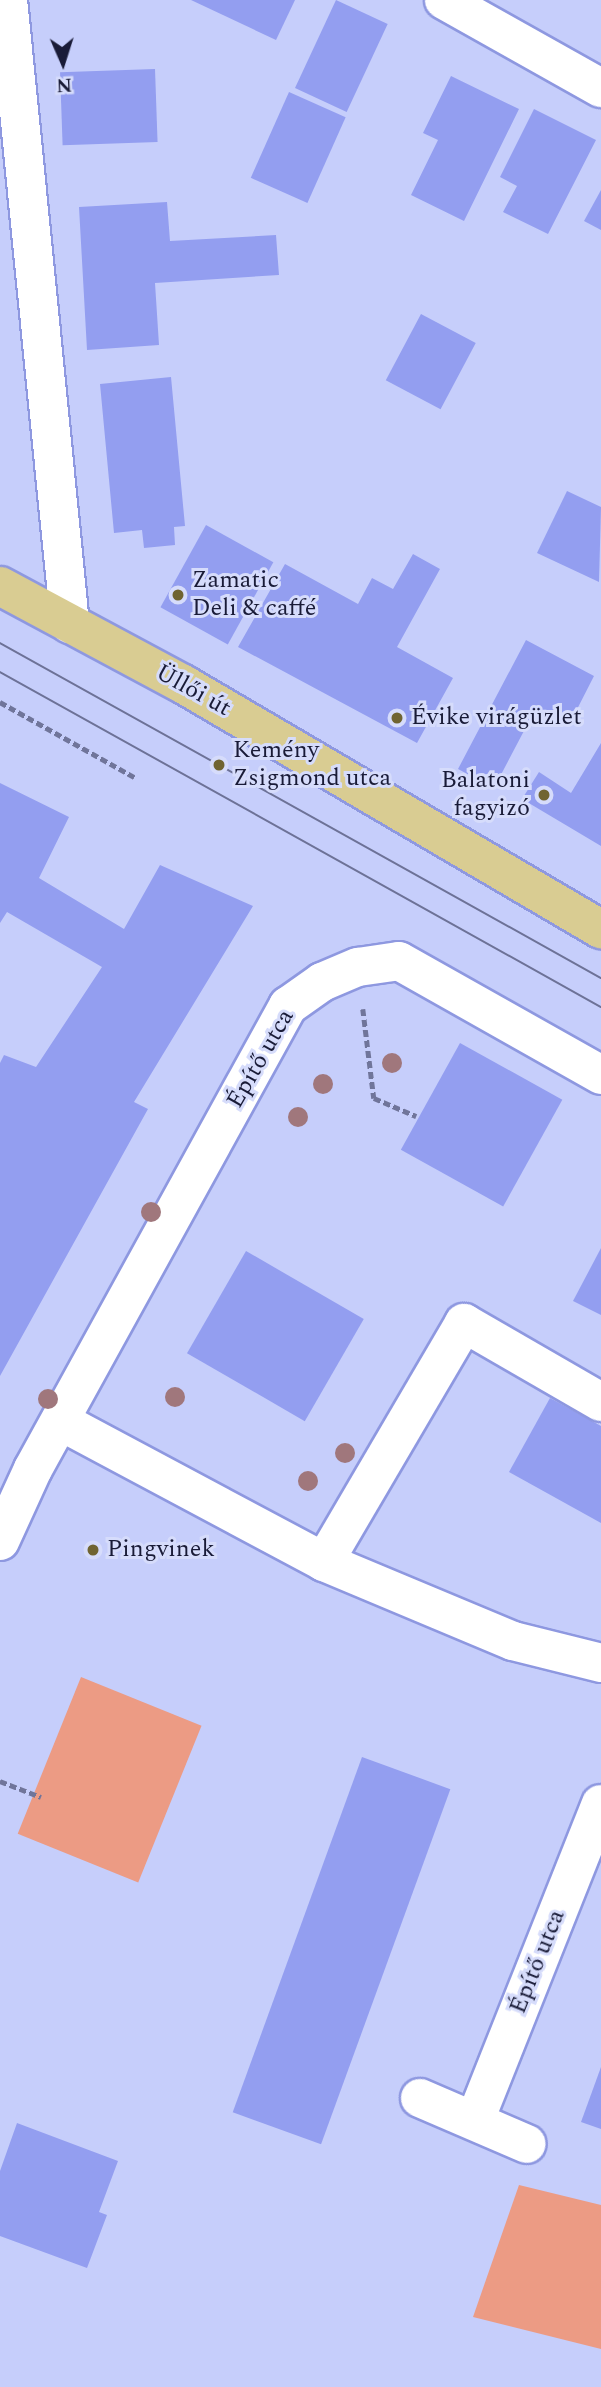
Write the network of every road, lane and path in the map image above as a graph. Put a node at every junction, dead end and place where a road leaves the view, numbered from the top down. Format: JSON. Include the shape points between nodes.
{"nodes":[{"id":1,"x":8,"y":0,"type":"edge"},
{"id":2,"x":444,"y":0,"type":"edge"},
{"id":3,"x":601,"y":88,"type":"edge"},
{"id":4,"x":0,"y":586,"type":"edge"},
{"id":5,"x":70,"y":624,"type":"junction"},
{"id":6,"x":0,"y":702,"type":"edge"},
{"id":7,"x":134,"y":777,"type":"dead end"},
{"id":8,"x":601,"y":929,"type":"edge"},
{"id":9,"x":358,"y":967,"type":"junction"},
{"id":10,"x":601,"y":1075,"type":"edge"},
{"id":11,"x":416,"y":1116,"type":"dead end"},
{"id":12,"x":601,"y":1402,"type":"edge"},
{"id":13,"x":60,"y":1421,"type":"junction"},
{"id":14,"x":0,"y":1541,"type":"edge"},
{"id":15,"x":324,"y":1562,"type":"junction"},
{"id":16,"x":601,"y":1663,"type":"edge"},
{"id":17,"x":0,"y":1781,"type":"edge"},
{"id":18,"x":41,"y":1797,"type":"dead end"},
{"id":19,"x":601,"y":1804,"type":"edge"},
{"id":20,"x":420,"y":2098,"type":"dead end"},
{"id":21,"x":475,"y":2120,"type":"junction"},
{"id":22,"x":527,"y":2144,"type":"dead end"}],
"edges":[{"from":1,"to":5,"type":"street"},
{"from":2,"to":3,"type":"street"},
{"from":4,"to":5,"type":"main road","name":"Üllői út"},
{"from":5,"to":8,"type":"main road","name":"Üllői út","via":[[183,684]]},
{"from":6,"to":7,"type":"path"},
{"from":9,"to":10,"type":"street","name":"Építő utca","via":[[399,961]]},
{"from":9,"to":11,"type":"path","via":[[374,1098]]},
{"from":9,"to":13,"type":"street","name":"Építő utca","via":[[322,982],[288,1006]]},
{"from":12,"to":15,"type":"street","via":[[464,1324]]},
{"from":13,"to":14,"type":"street","name":"Építő utca"},
{"from":13,"to":15,"type":"street"},
{"from":15,"to":16,"type":"street","via":[[513,1641]]},
{"from":17,"to":18,"type":"path"},
{"from":19,"to":21,"type":"street","name":"Építő utca"},
{"from":20,"to":21,"type":"street"},
{"from":21,"to":22,"type":"street"}]}
